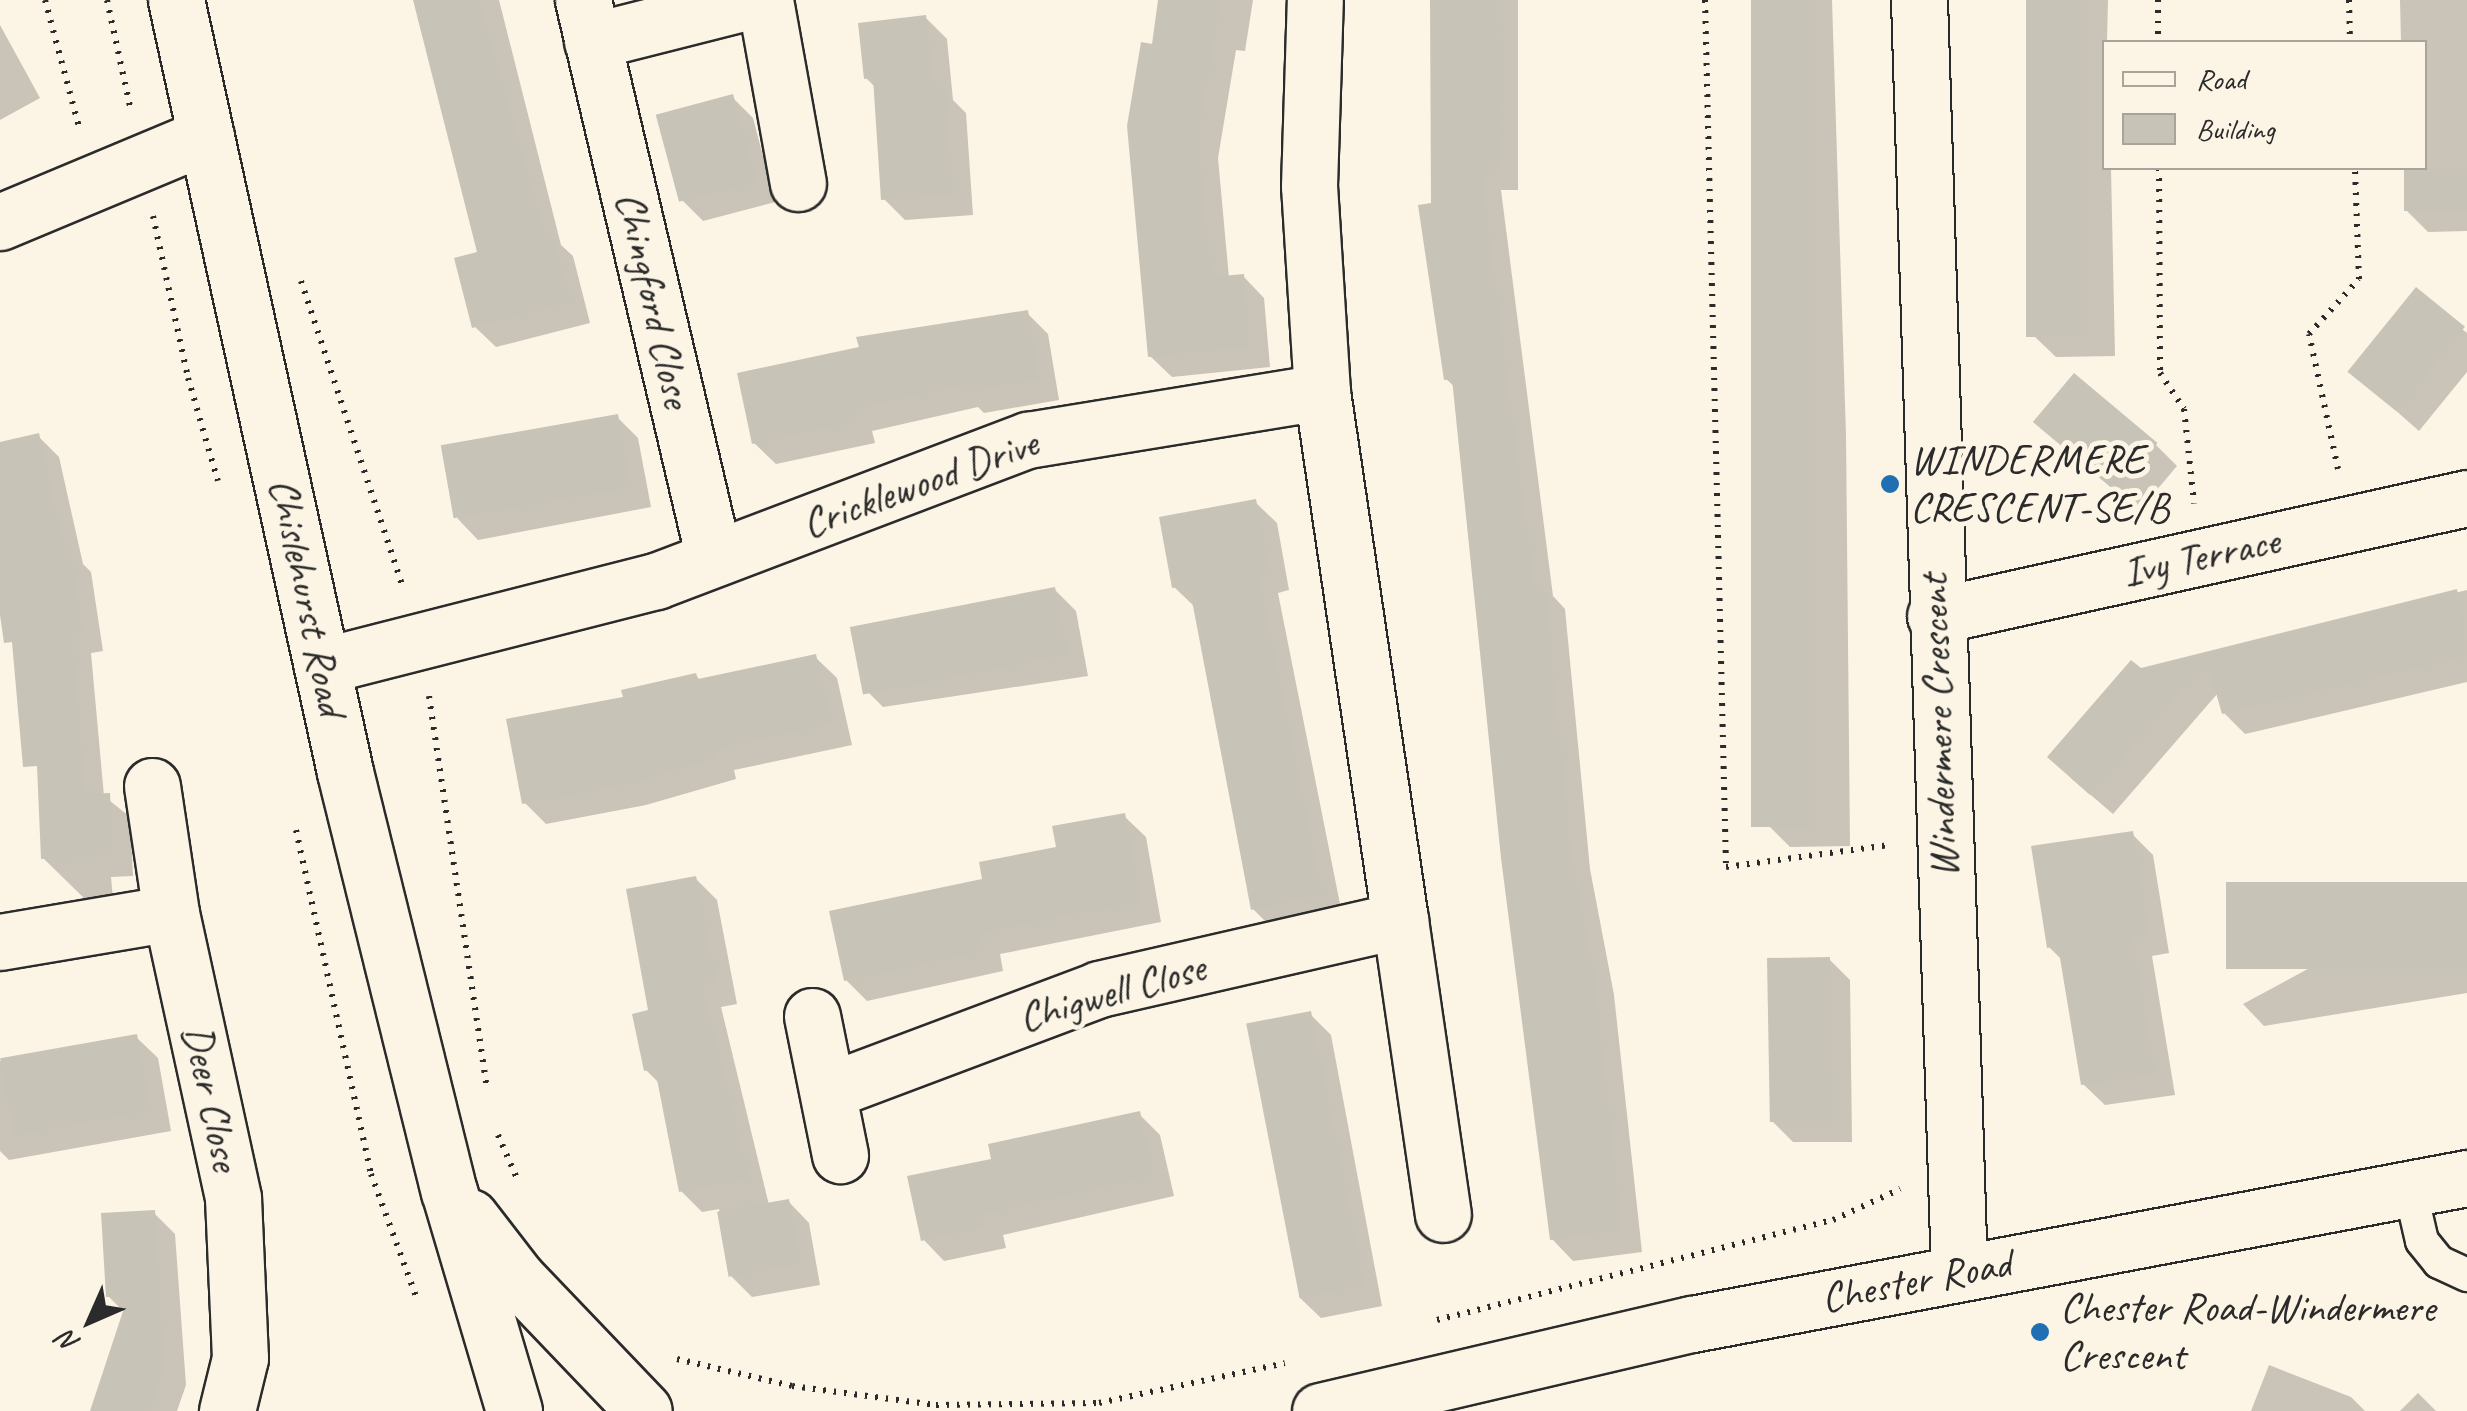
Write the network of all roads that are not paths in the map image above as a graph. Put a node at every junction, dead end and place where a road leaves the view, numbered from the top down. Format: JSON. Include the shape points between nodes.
{"nodes":[{"id":1,"x":176,"y":0,"type":"edge"},
{"id":2,"x":754,"y":0,"type":"edge"},
{"id":3,"x":765,"y":0,"type":"edge"},
{"id":4,"x":1314,"y":0,"type":"edge"},
{"id":5,"x":1919,"y":0,"type":"edge"},
{"id":6,"x":588,"y":20,"type":"edge"},
{"id":7,"x":206,"y":136,"type":"junction"},
{"id":8,"x":798,"y":183,"type":"dead end"},
{"id":9,"x":0,"y":222,"type":"edge"},
{"id":10,"x":1322,"y":392,"type":"junction"},
{"id":11,"x":2467,"y":498,"type":"edge"},
{"id":12,"x":714,"y":558,"type":"junction"},
{"id":13,"x":1935,"y":616,"type":"junction"},
{"id":14,"x":322,"y":666,"type":"junction"},
{"id":15,"x":152,"y":786,"type":"dead end"},
{"id":16,"x":171,"y":913,"type":"junction"},
{"id":17,"x":1400,"y":920,"type":"junction"},
{"id":18,"x":0,"y":942,"type":"edge"},
{"id":19,"x":812,"y":1016,"type":"dead end"},
{"id":20,"x":831,"y":1090,"type":"junction"},
{"id":21,"x":840,"y":1155,"type":"dead end"},
{"id":22,"x":2467,"y":1178,"type":"edge"},
{"id":23,"x":2410,"y":1189,"type":"junction"},
{"id":24,"x":449,"y":1191,"type":"junction"},
{"id":25,"x":1443,"y":1214,"type":"dead end"},
{"id":26,"x":1959,"y":1272,"type":"junction"},
{"id":27,"x":2467,"y":1275,"type":"edge"},
{"id":28,"x":1345,"y":1408,"type":"edge"},
{"id":29,"x":228,"y":1411,"type":"edge"},
{"id":30,"x":514,"y":1411,"type":"edge"},
{"id":31,"x":644,"y":1411,"type":"edge"}],
"edges":[{"from":1,"to":7,"type":"street","name":"Chislehurst Road"},
{"from":2,"to":6,"type":"street","name":"Chingford Close"},
{"from":3,"to":8,"type":"street"},
{"from":4,"to":10,"type":"street","via":[[1310,186]]},
{"from":5,"to":13,"type":"street","name":"Windermere Crescent"},
{"from":6,"to":12,"type":"street","name":"Chingford Close"},
{"from":7,"to":9,"type":"street"},
{"from":7,"to":14,"type":"street","name":"Chislehurst Road"},
{"from":10,"to":12,"type":"street","name":"Cricklewood Drive","via":[[1028,440]]},
{"from":10,"to":17,"type":"street"},
{"from":11,"to":13,"type":"street","name":"Ivy Terrace"},
{"from":12,"to":14,"type":"street","name":"Cricklewood Drive","via":[[656,580]]},
{"from":13,"to":26,"type":"street","name":"Windermere Crescent"},
{"from":14,"to":24,"type":"street","name":"Chislehurst Road"},
{"from":15,"to":16,"type":"street","name":"Deer Close"},
{"from":16,"to":18,"type":"street"},
{"from":16,"to":29,"type":"street","name":"Deer Close","via":[[233,1198],[240,1358]]},
{"from":17,"to":20,"type":"street","name":"Chigwell Close","via":[[1099,989]]},
{"from":17,"to":25,"type":"street"},
{"from":19,"to":20,"type":"street"},
{"from":20,"to":21,"type":"street"},
{"from":22,"to":23,"type":"street","name":"Chester Road"},
{"from":23,"to":26,"type":"street","name":"Chester Road"},
{"from":23,"to":27,"type":"lane","via":[[2422,1241],[2439,1262]]},
{"from":24,"to":30,"type":"street","name":"Chislehurst Road"},
{"from":24,"to":31,"type":"street","via":[[518,1278]]},
{"from":26,"to":28,"type":"street","name":"Chester Road","via":[[1692,1324]]}]}
